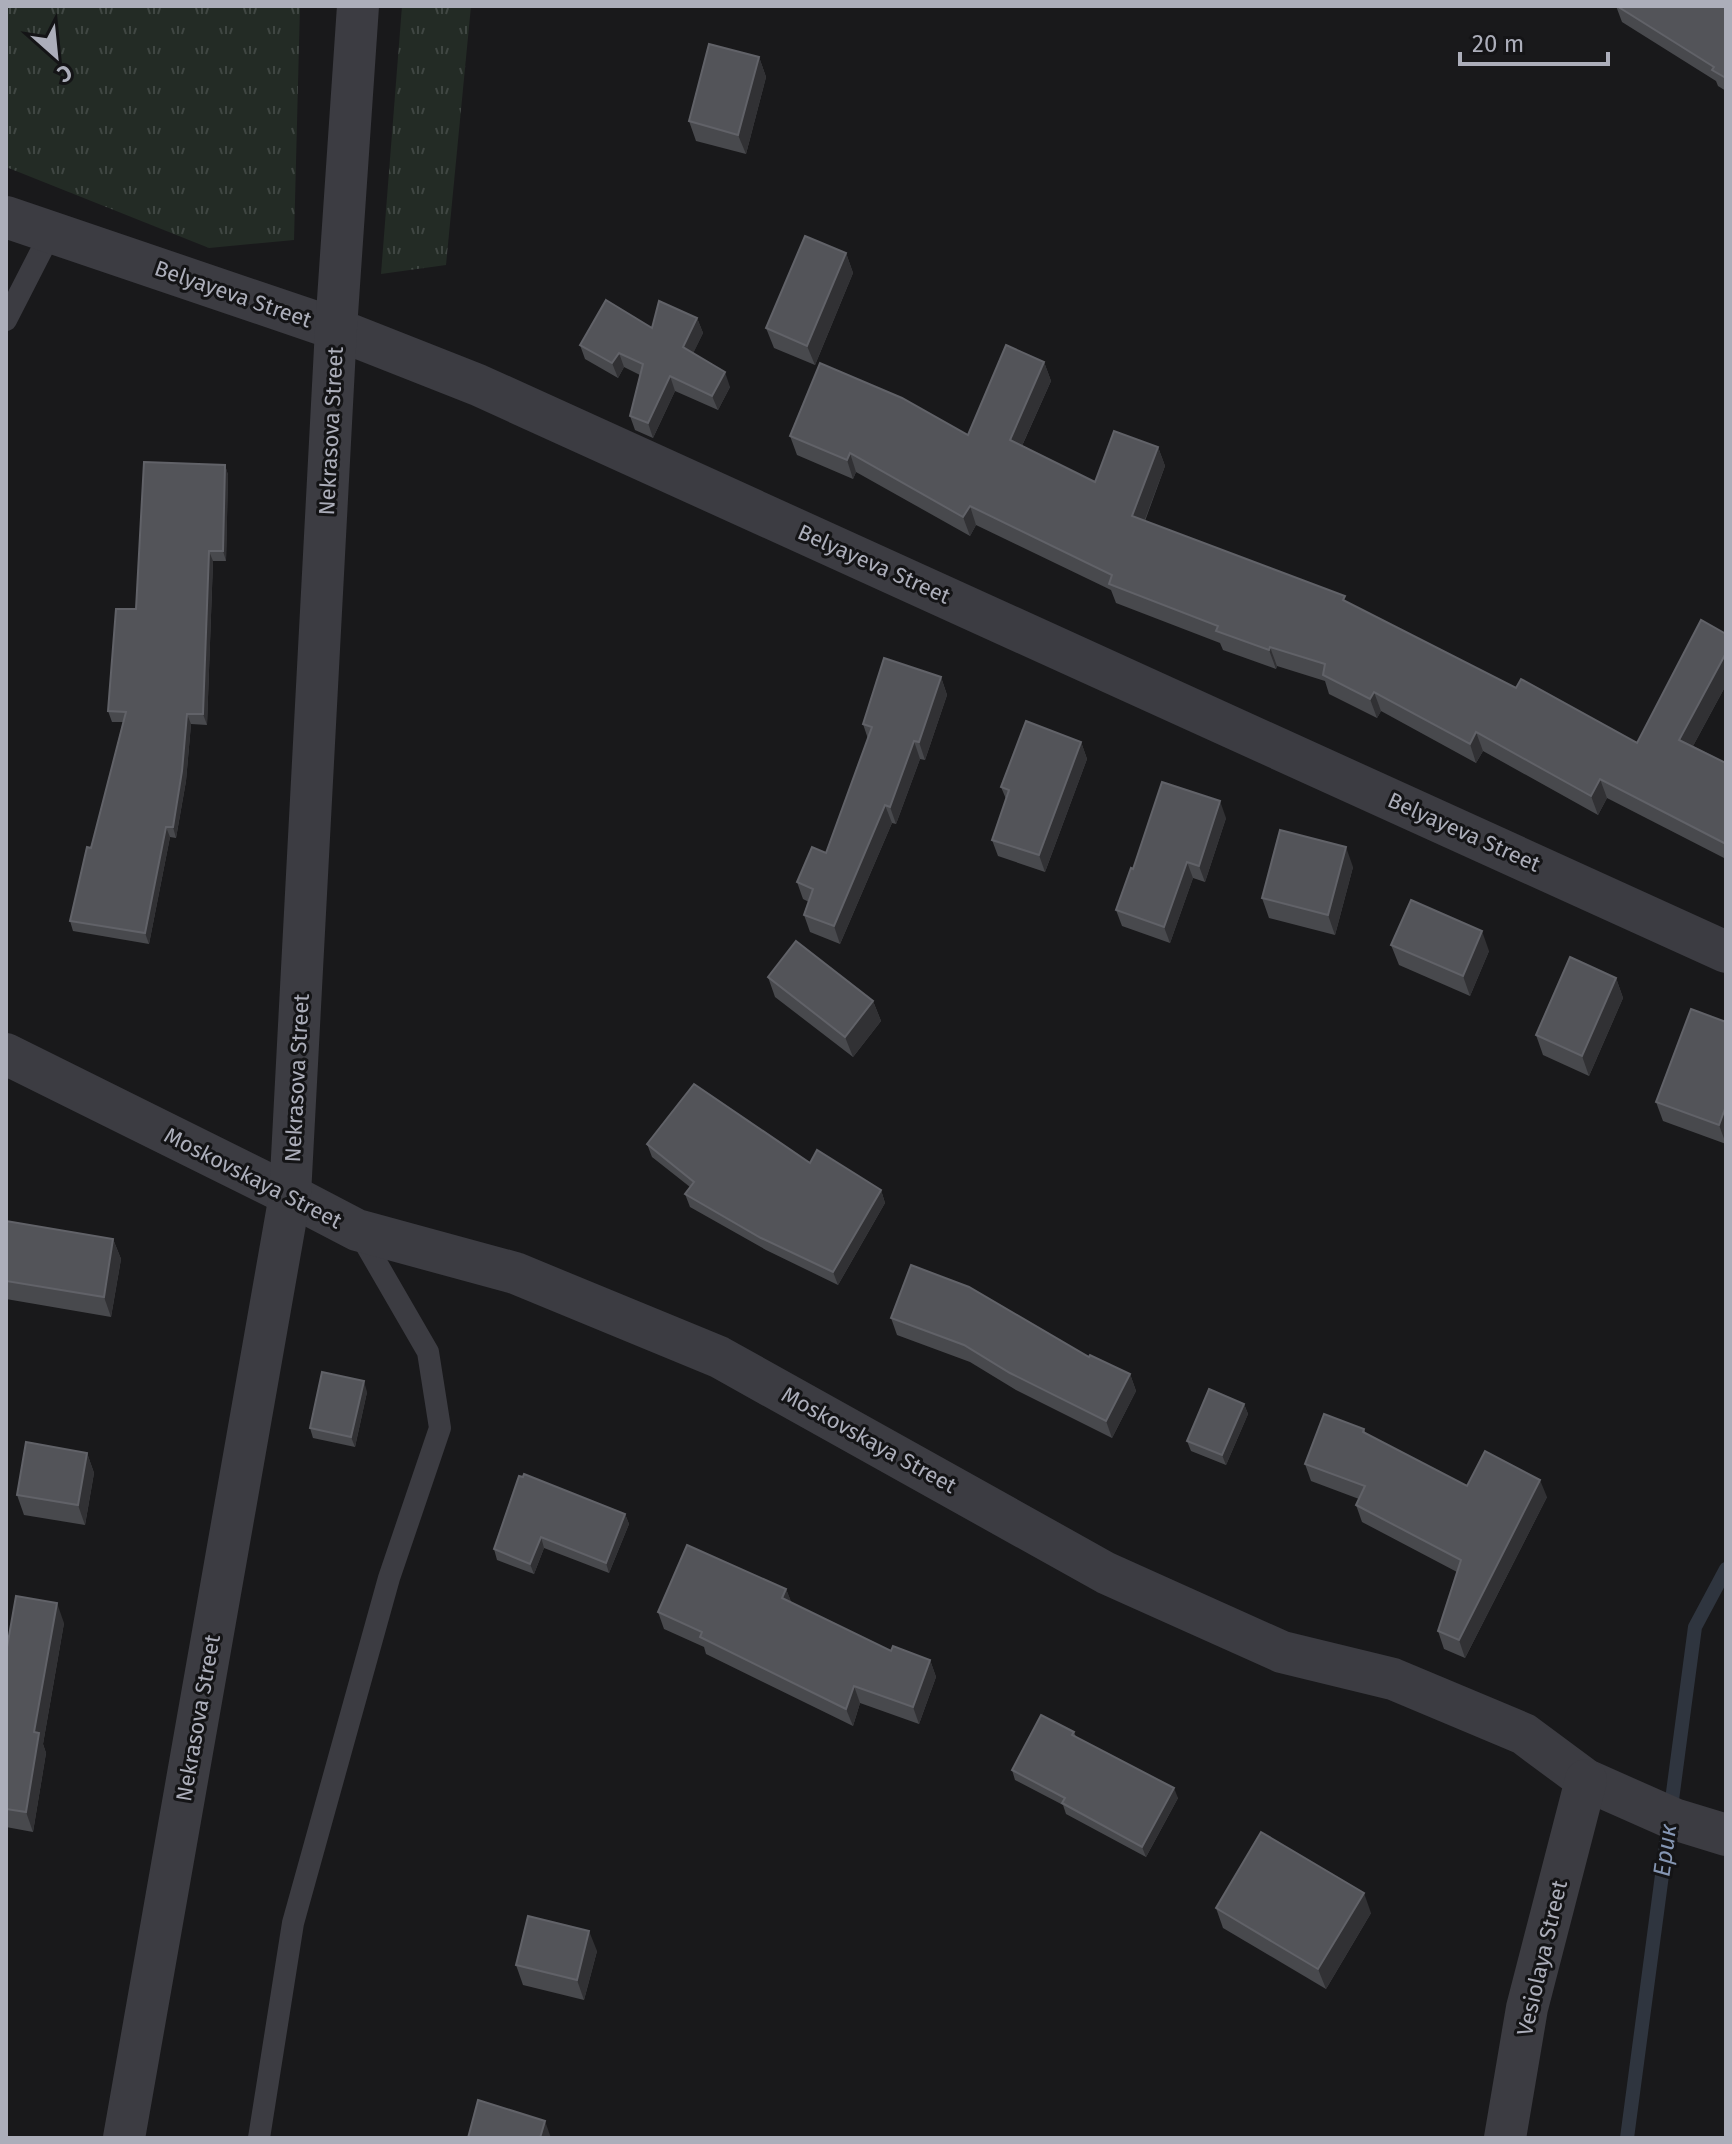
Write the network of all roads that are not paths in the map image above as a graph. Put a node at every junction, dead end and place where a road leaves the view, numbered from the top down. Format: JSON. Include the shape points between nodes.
{"nodes":[{"id":1,"x":358,"y":6,"type":"edge"},
{"id":2,"x":6,"y":217,"type":"edge"},
{"id":3,"x":51,"y":232,"type":"junction"},
{"id":4,"x":6,"y":320,"type":"edge"},
{"id":5,"x":336,"y":329,"type":"junction"},
{"id":6,"x":1726,"y":952,"type":"edge"},
{"id":7,"x":6,"y":1054,"type":"edge"},
{"id":8,"x":290,"y":1195,"type":"junction"},
{"id":9,"x":357,"y":1230,"type":"junction"},
{"id":10,"x":1586,"y":1780,"type":"junction"},
{"id":11,"x":1726,"y":1835,"type":"edge"},
{"id":12,"x":124,"y":2138,"type":"edge"},
{"id":13,"x":259,"y":2138,"type":"edge"},
{"id":14,"x":1505,"y":2138,"type":"edge"}],
"edges":[{"from":1,"to":5,"type":"street","name":"Nekrasova Street"},
{"from":2,"to":3,"type":"street","name":"Belyayeva Street"},
{"from":3,"to":4,"type":"lane"},
{"from":3,"to":5,"type":"street","name":"Belyayeva Street"},
{"from":5,"to":6,"type":"street","name":"Belyayeva Street","via":[[478,385]]},
{"from":5,"to":8,"type":"street","name":"Nekrasova Street"},
{"from":7,"to":8,"type":"street","name":"Moskovskaya Street"},
{"from":8,"to":9,"type":"street","name":"Moskovskaya Street"},
{"from":8,"to":12,"type":"street","name":"Nekrasova Street"},
{"from":9,"to":10,"type":"street","name":"Moskovskaya Street","via":[[515,1273],[719,1357],[1106,1573],[1282,1652],[1393,1679],[1524,1734]]},
{"from":9,"to":13,"type":"lane","via":[[428,1352],[440,1428],[389,1578],[293,1923]]},
{"from":10,"to":11,"type":"street","name":"Moskovskaya Street","via":[[1674,1819]]},
{"from":10,"to":14,"type":"street","name":"Vesiolaya Street","via":[[1527,2008]]}]}
